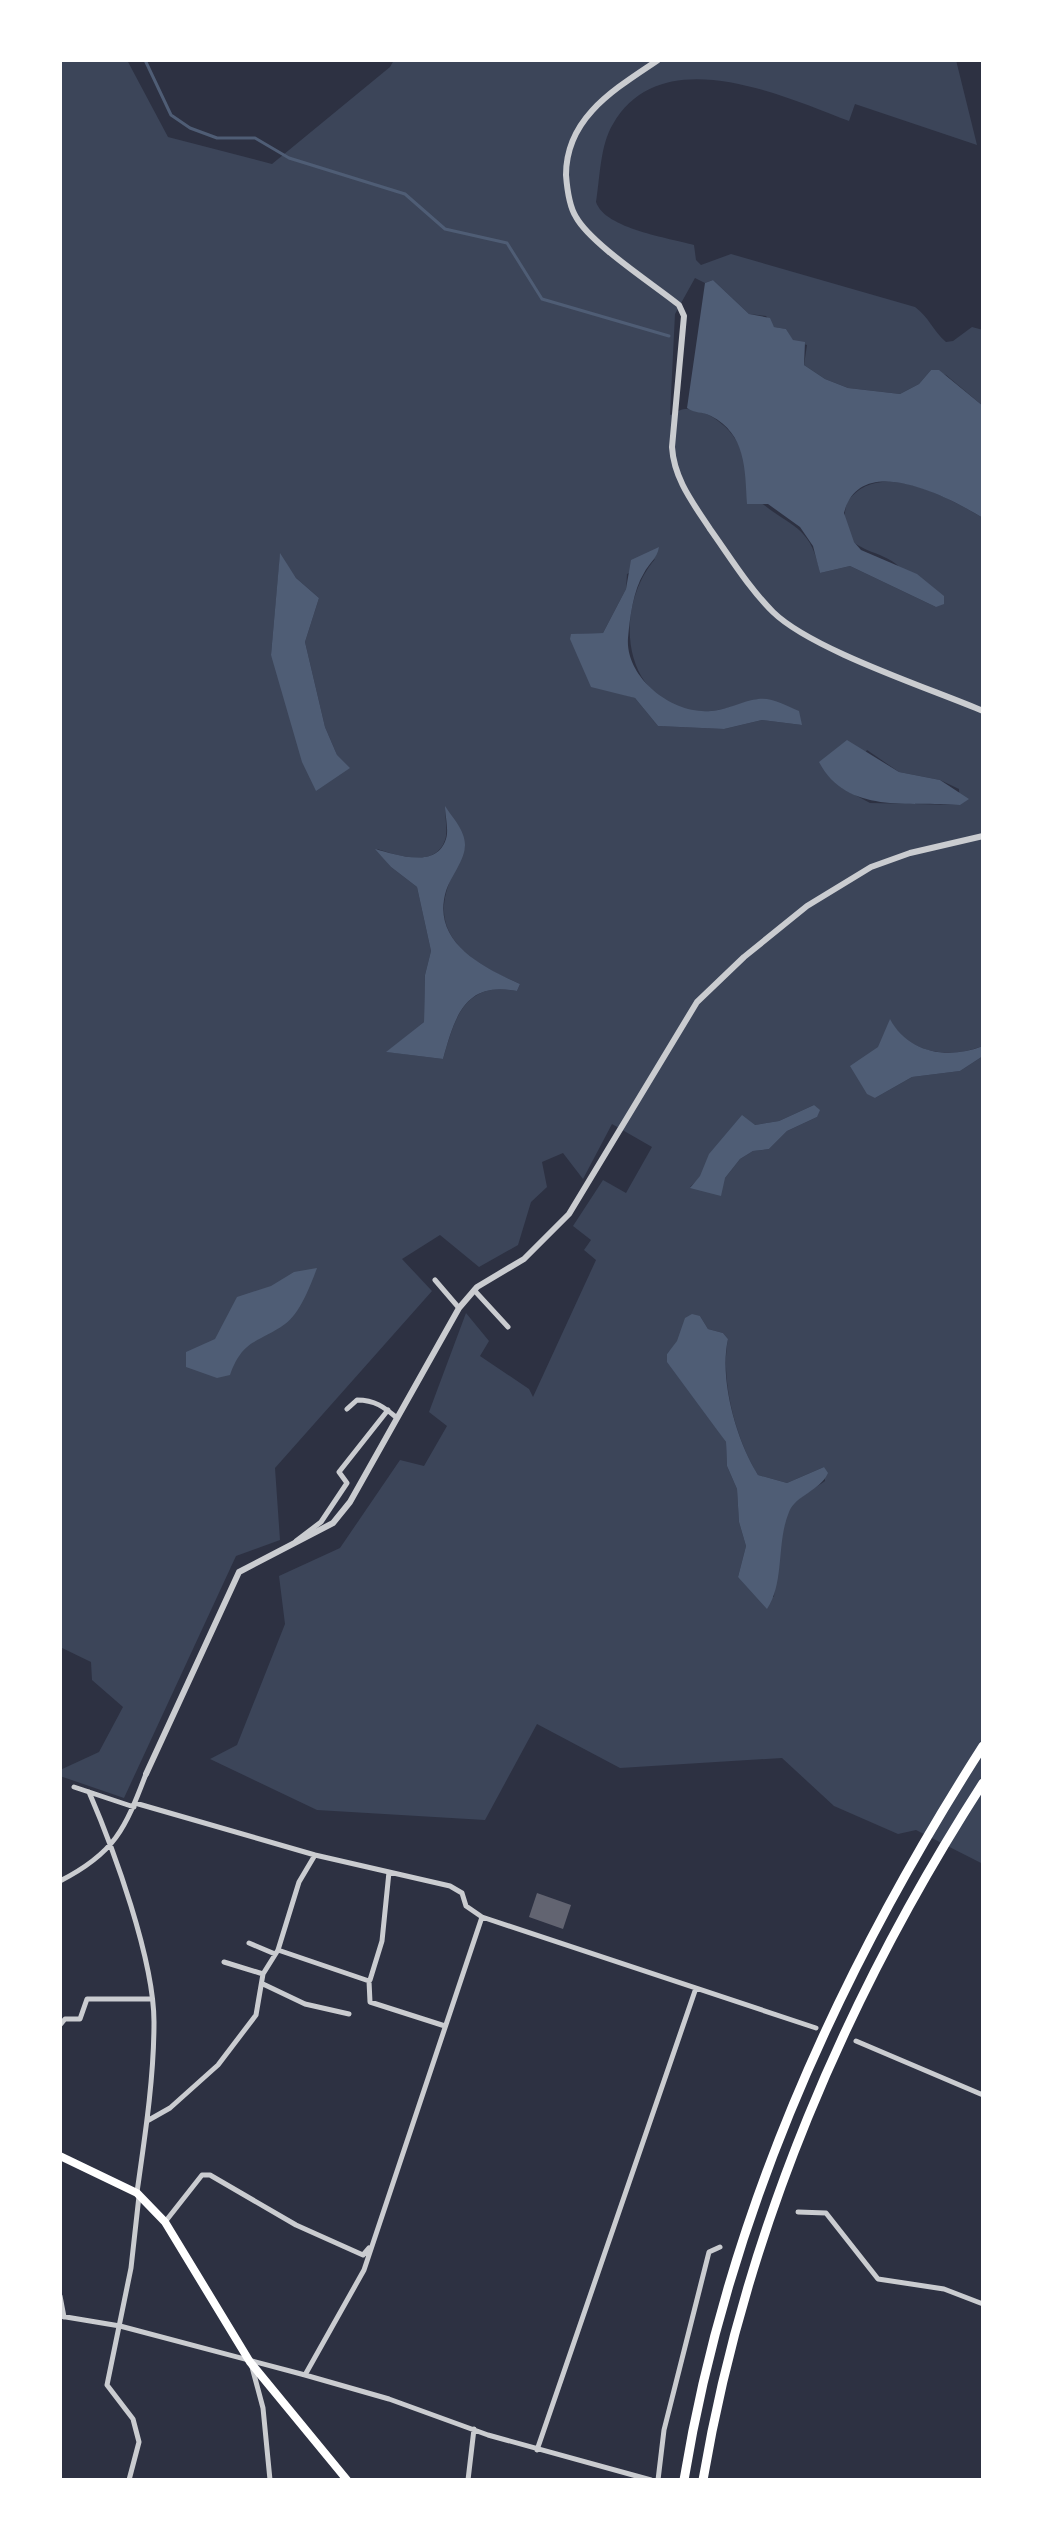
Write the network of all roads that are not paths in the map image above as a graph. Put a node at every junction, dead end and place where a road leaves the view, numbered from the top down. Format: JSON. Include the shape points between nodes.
{"nodes":[{"id":1,"x":658,"y":60,"type":"edge"},
{"id":2,"x":983,"y":711,"type":"edge"},
{"id":3,"x":983,"y":836,"type":"edge"},
{"id":4,"x":435,"y":1280,"type":"dead end"},
{"id":5,"x":474,"y":1290,"type":"junction"},
{"id":6,"x":459,"y":1308,"type":"junction"},
{"id":7,"x":508,"y":1327,"type":"dead end"},
{"id":8,"x":347,"y":1409,"type":"dead end"},
{"id":9,"x":388,"y":1410,"type":"junction"},
{"id":10,"x":398,"y":1419,"type":"junction"},
{"id":11,"x":293,"y":1544,"type":"junction"},
{"id":12,"x":983,"y":1746,"type":"edge"},
{"id":13,"x":146,"y":1774,"type":"joint"},
{"id":14,"x":983,"y":1783,"type":"edge"},
{"id":15,"x":74,"y":1787,"type":"dead end"},
{"id":16,"x":89,"y":1792,"type":"junction"},
{"id":17,"x":134,"y":1805,"type":"junction"},
{"id":18,"x":112,"y":1845,"type":"junction"},
{"id":19,"x":315,"y":1855,"type":"junction"},
{"id":20,"x":389,"y":1872,"type":"junction"},
{"id":21,"x":60,"y":1881,"type":"edge"},
{"id":22,"x":482,"y":1917,"type":"junction"},
{"id":23,"x":249,"y":1943,"type":"dead end"},
{"id":24,"x":276,"y":1952,"type":"junction"},
{"id":25,"x":224,"y":1962,"type":"dead end"},
{"id":26,"x":263,"y":1974,"type":"junction"},
{"id":27,"x":369,"y":1981,"type":"junction"},
{"id":28,"x":263,"y":1984,"type":"junction"},
{"id":29,"x":696,"y":1988,"type":"junction"},
{"id":30,"x":151,"y":1999,"type":"junction"},
{"id":31,"x":349,"y":2014,"type":"dead end"},
{"id":32,"x":60,"y":2025,"type":"edge"},
{"id":33,"x":445,"y":2026,"type":"junction"},
{"id":34,"x":816,"y":2028,"type":"dead end"},
{"id":35,"x":856,"y":2041,"type":"dead end"},
{"id":36,"x":983,"y":2095,"type":"edge"},
{"id":37,"x":147,"y":2121,"type":"junction"},
{"id":38,"x":60,"y":2156,"type":"edge"},
{"id":39,"x":138,"y":2195,"type":"junction"},
{"id":40,"x":798,"y":2212,"type":"dead end"},
{"id":41,"x":165,"y":2222,"type":"junction"},
{"id":42,"x":369,"y":2247,"type":"junction"},
{"id":43,"x":720,"y":2247,"type":"dead end"},
{"id":44,"x":60,"y":2296,"type":"edge"},
{"id":45,"x":983,"y":2304,"type":"edge"},
{"id":46,"x":62,"y":2316,"type":"edge"},
{"id":47,"x":120,"y":2326,"type":"junction"},
{"id":48,"x":250,"y":2362,"type":"junction"},
{"id":49,"x":305,"y":2375,"type":"junction"},
{"id":50,"x":474,"y":2429,"type":"junction"},
{"id":51,"x":537,"y":2450,"type":"junction"},
{"id":52,"x":129,"y":2480,"type":"edge"},
{"id":53,"x":270,"y":2480,"type":"edge"},
{"id":54,"x":347,"y":2480,"type":"edge"},
{"id":55,"x":468,"y":2480,"type":"edge"},
{"id":56,"x":651,"y":2480,"type":"edge"},
{"id":57,"x":658,"y":2480,"type":"edge"},
{"id":58,"x":684,"y":2480,"type":"edge"},
{"id":59,"x":703,"y":2480,"type":"edge"}],
"edges":[{"from":1,"to":2,"type":"street","via":[[580,121],[572,139],[567,187],[576,217],[679,305],[684,316],[672,447],[685,491],[775,613],[835,649]]},
{"from":3,"to":5,"type":"street","via":[[871,867],[807,906],[744,957],[697,1002],[569,1214],[524,1259]]},
{"from":4,"to":6,"type":"street"},
{"from":5,"to":6,"type":"street"},
{"from":5,"to":7,"type":"street"},
{"from":6,"to":10,"type":"street"},
{"from":8,"to":9,"type":"street","via":[[357,1400],[368,1400]]},
{"from":9,"to":10,"type":"street"},
{"from":9,"to":11,"type":"street","via":[[339,1472],[347,1483],[337,1500],[321,1522]]},
{"from":10,"to":11,"type":"street","via":[[333,1523]]},
{"from":11,"to":13,"type":"street","via":[[239,1572]]},
{"from":12,"to":58,"type":"highway","via":[[896,1890],[779,2140],[724,2296],[697,2399]]},
{"from":13,"to":17,"type":"street"},
{"from":14,"to":59,"type":"highway","via":[[912,1899],[830,2063],[758,2253],[729,2353]]},
{"from":15,"to":16,"type":"street"},
{"from":16,"to":17,"type":"street"},
{"from":16,"to":18,"type":"street"},
{"from":17,"to":18,"type":"street"},
{"from":17,"to":19,"type":"street"},
{"from":18,"to":21,"type":"street"},
{"from":18,"to":30,"type":"street"},
{"from":19,"to":20,"type":"street"},
{"from":19,"to":24,"type":"street","via":[[299,1882]]},
{"from":20,"to":22,"type":"street","via":[[450,1886]]},
{"from":20,"to":27,"type":"street","via":[[382,1941]]},
{"from":22,"to":29,"type":"street"},
{"from":22,"to":33,"type":"street"},
{"from":23,"to":24,"type":"street"},
{"from":24,"to":26,"type":"street"},
{"from":24,"to":27,"type":"street"},
{"from":25,"to":26,"type":"street"},
{"from":26,"to":28,"type":"street"},
{"from":27,"to":33,"type":"street","via":[[370,2002]]},
{"from":28,"to":31,"type":"street","via":[[305,2004]]},
{"from":28,"to":37,"type":"street","via":[[256,2015],[218,2065],[170,2108]]},
{"from":29,"to":34,"type":"street"},
{"from":29,"to":51,"type":"street"},
{"from":30,"to":32,"type":"street","via":[[87,1999],[80,2019],[65,2019]]},
{"from":30,"to":37,"type":"street"},
{"from":33,"to":42,"type":"street"},
{"from":35,"to":36,"type":"street"},
{"from":37,"to":39,"type":"street"},
{"from":38,"to":39,"type":"highway"},
{"from":39,"to":41,"type":"highway"},
{"from":39,"to":47,"type":"street"},
{"from":40,"to":45,"type":"street","via":[[826,2213],[878,2279],[944,2289]]},
{"from":41,"to":42,"type":"street","via":[[202,2175],[210,2175],[296,2225],[363,2255]]},
{"from":41,"to":48,"type":"highway"},
{"from":42,"to":49,"type":"street","via":[[364,2270]]},
{"from":43,"to":57,"type":"street","via":[[709,2252],[664,2430]]},
{"from":44,"to":46,"type":"street"},
{"from":46,"to":47,"type":"street"},
{"from":47,"to":48,"type":"street"},
{"from":47,"to":52,"type":"street","via":[[107,2385],[133,2419],[139,2442]]},
{"from":48,"to":49,"type":"street"},
{"from":48,"to":53,"type":"street","via":[[263,2408]]},
{"from":48,"to":54,"type":"highway"},
{"from":49,"to":50,"type":"street"},
{"from":50,"to":51,"type":"street"},
{"from":50,"to":55,"type":"street"},
{"from":51,"to":56,"type":"street"}]}
